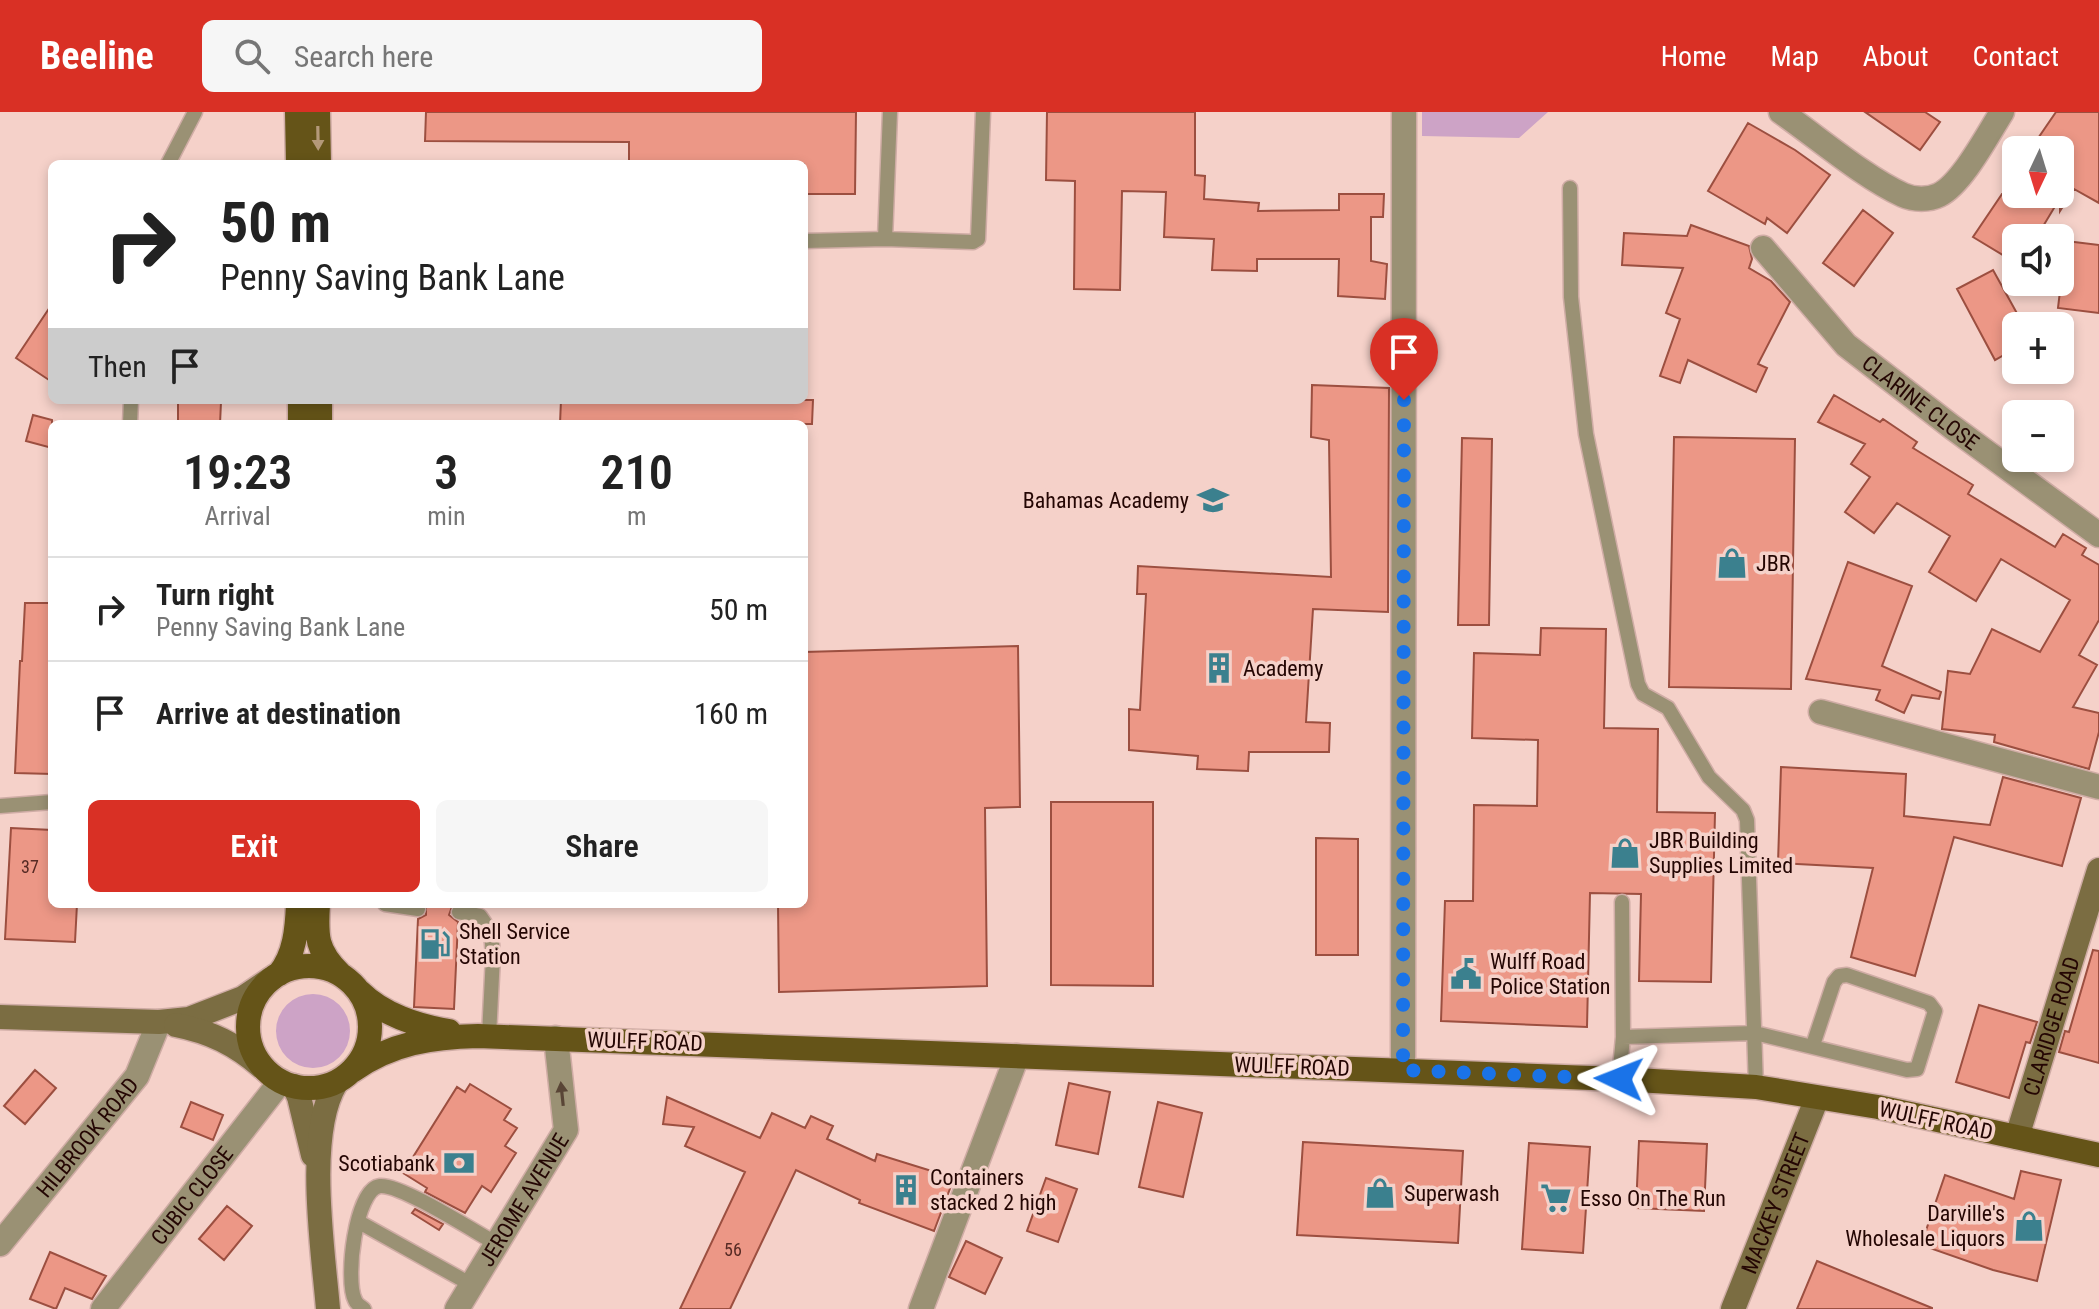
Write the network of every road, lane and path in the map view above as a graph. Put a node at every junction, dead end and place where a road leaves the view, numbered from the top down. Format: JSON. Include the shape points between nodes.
{"nodes":[{"id":1,"x":195,"y":112,"type":"edge"},
{"id":2,"x":297,"y":112,"type":"edge"},
{"id":3,"x":318,"y":112,"type":"edge"},
{"id":4,"x":890,"y":112,"type":"edge"},
{"id":5,"x":983,"y":112,"type":"edge"},
{"id":6,"x":1404,"y":112,"type":"edge"},
{"id":7,"x":1781,"y":112,"type":"edge"},
{"id":8,"x":2002,"y":112,"type":"edge"},
{"id":9,"x":170,"y":160,"type":"edge"},
{"id":10,"x":298,"y":160,"type":"edge"},
{"id":11,"x":319,"y":160,"type":"edge"},
{"id":12,"x":1570,"y":188,"type":"dead end"},
{"id":13,"x":885,"y":239,"type":"junction"},
{"id":14,"x":808,"y":241,"type":"edge"},
{"id":15,"x":1763,"y":248,"type":"dead end"},
{"id":16,"x":2099,"y":535,"type":"edge"},
{"id":17,"x":1821,"y":712,"type":"dead end"},
{"id":18,"x":2099,"y":787,"type":"edge"},
{"id":19,"x":48,"y":802,"type":"edge"},
{"id":20,"x":0,"y":806,"type":"edge"},
{"id":21,"x":2099,"y":870,"type":"edge"},
{"id":22,"x":1622,"y":902,"type":"dead end"},
{"id":23,"x":297,"y":908,"type":"edge"},
{"id":24,"x":318,"y":908,"type":"edge"},
{"id":25,"x":411,"y":908,"type":"edge"},
{"id":26,"x":418,"y":909,"type":"dead end"},
{"id":27,"x":459,"y":912,"type":"dead end"},
{"id":28,"x":275,"y":977,"type":"junction"},
{"id":29,"x":346,"y":978,"type":"junction"},
{"id":30,"x":0,"y":1017,"type":"edge"},
{"id":31,"x":159,"y":1022,"type":"junction"},
{"id":32,"x":1755,"y":1033,"type":"junction"},
{"id":33,"x":484,"y":1036,"type":"junction"},
{"id":34,"x":1623,"y":1037,"type":"junction"},
{"id":35,"x":556,"y":1038,"type":"junction"},
{"id":36,"x":1813,"y":1045,"type":"junction"},
{"id":37,"x":1017,"y":1056,"type":"junction"},
{"id":38,"x":1403,"y":1070,"type":"junction"},
{"id":39,"x":344,"y":1077,"type":"junction"},
{"id":40,"x":279,"y":1078,"type":"junction"},
{"id":41,"x":1619,"y":1079,"type":"junction"},
{"id":42,"x":1756,"y":1087,"type":"junction"},
{"id":43,"x":1817,"y":1098,"type":"junction"},
{"id":44,"x":2017,"y":1137,"type":"junction"},
{"id":45,"x":2099,"y":1155,"type":"edge"},
{"id":46,"x":319,"y":1181,"type":"junction"},
{"id":47,"x":359,"y":1222,"type":"junction"},
{"id":48,"x":0,"y":1244,"type":"edge"},
{"id":49,"x":497,"y":1244,"type":"junction"},
{"id":50,"x":472,"y":1285,"type":"junction"},
{"id":51,"x":103,"y":1309,"type":"edge"},
{"id":52,"x":328,"y":1309,"type":"edge"},
{"id":53,"x":364,"y":1309,"type":"edge"},
{"id":54,"x":457,"y":1309,"type":"edge"},
{"id":55,"x":921,"y":1309,"type":"edge"},
{"id":56,"x":1733,"y":1309,"type":"edge"}],
"edges":[{"from":1,"to":9,"type":"lane"},
{"from":2,"to":10,"type":"main road"},
{"from":3,"to":11,"type":"main road","one_way":true},
{"from":4,"to":13,"type":"lane"},
{"from":5,"to":13,"type":"lane","via":[[978,239]]},
{"from":6,"to":38,"type":"street"},
{"from":7,"to":8,"type":"street","via":[[1905,197],[1922,199],[1940,195],[1957,180]]},
{"from":12,"to":32,"type":"lane","via":[[1571,297],[1586,434],[1638,684],[1643,694],[1668,708],[1709,777],[1747,820]]},
{"from":13,"to":14,"type":"lane"},
{"from":15,"to":16,"type":"street","name":"CLARINE CLOSE","via":[[1846,345]]},
{"from":17,"to":18,"type":"street"},
{"from":19,"to":20,"type":"lane"},
{"from":21,"to":44,"type":"main road","name":"CLARIDGE ROAD"},
{"from":22,"to":34,"type":"lane"},
{"from":23,"to":28,"type":"main road","via":[[289,961]]},
{"from":24,"to":29,"type":"main road","via":[[321,952]]},
{"from":25,"to":26,"type":"lane"},
{"from":27,"to":33,"type":"lane","via":[[480,916],[491,932]]},
{"from":28,"to":29,"type":"main road","via":[[304,966]]},
{"from":28,"to":31,"type":"main road","via":[[217,1010]]},
{"from":28,"to":40,"type":"main road","via":[[258,994],[248,1031],[253,1050]]},
{"from":29,"to":33,"type":"main road","name":"WULFF ROAD","via":[[373,1005],[407,1020]]},
{"from":29,"to":39,"type":"main road","via":[[370,1015],[370,1035],[364,1055]]},
{"from":30,"to":31,"type":"main road"},
{"from":31,"to":40,"type":"main road","via":[[225,1039]]},
{"from":31,"to":48,"type":"street","name":"HILBROOK ROAD","via":[[137,1076]]},
{"from":32,"to":34,"type":"lane"},
{"from":32,"to":36,"type":"lane"},
{"from":32,"to":42,"type":"lane"},
{"from":33,"to":35,"type":"main road","name":"WULFF ROAD"},
{"from":33,"to":39,"type":"main road","name":"WULFF ROAD","via":[[395,1047]]},
{"from":34,"to":41,"type":"lane"},
{"from":35,"to":37,"type":"main road","name":"WULFF ROAD"},
{"from":49,"to":35,"type":"street","name":"JEROME AVENUE","one_way":true,"via":[[566,1130]]},
{"from":36,"to":36,"type":"lane","via":[[1917,1069],[1935,1011],[1929,1003],[1839,976]]},
{"from":37,"to":38,"type":"main road","name":"WULFF ROAD"},
{"from":37,"to":55,"type":"street"},
{"from":38,"to":41,"type":"main road","name":"WULFF ROAD"},
{"from":39,"to":40,"type":"main road","via":[[322,1087]]},
{"from":39,"to":46,"type":"main road","via":[[327,1097]]},
{"from":40,"to":46,"type":"main road","via":[[299,1097]]},
{"from":40,"to":51,"type":"street","name":"CUBIC CLOSE"},
{"from":41,"to":42,"type":"main road","name":"WULFF ROAD"},
{"from":42,"to":43,"type":"main road","name":"WULFF ROAD"},
{"from":43,"to":44,"type":"main road","name":"WULFF ROAD"},
{"from":43,"to":56,"type":"main road","name":"MACKEY STREET"},
{"from":44,"to":45,"type":"main road","name":"WULFF ROAD"},
{"from":46,"to":52,"type":"main road"},
{"from":47,"to":49,"type":"lane","via":[[364,1199],[381,1186],[400,1190]]},
{"from":47,"to":50,"type":"lane"},
{"from":47,"to":53,"type":"lane","via":[[351,1287],[355,1302]]},
{"from":49,"to":50,"type":"street","name":"JEROME AVENUE"},
{"from":50,"to":54,"type":"street","name":"JEROME AVENUE"}]}
